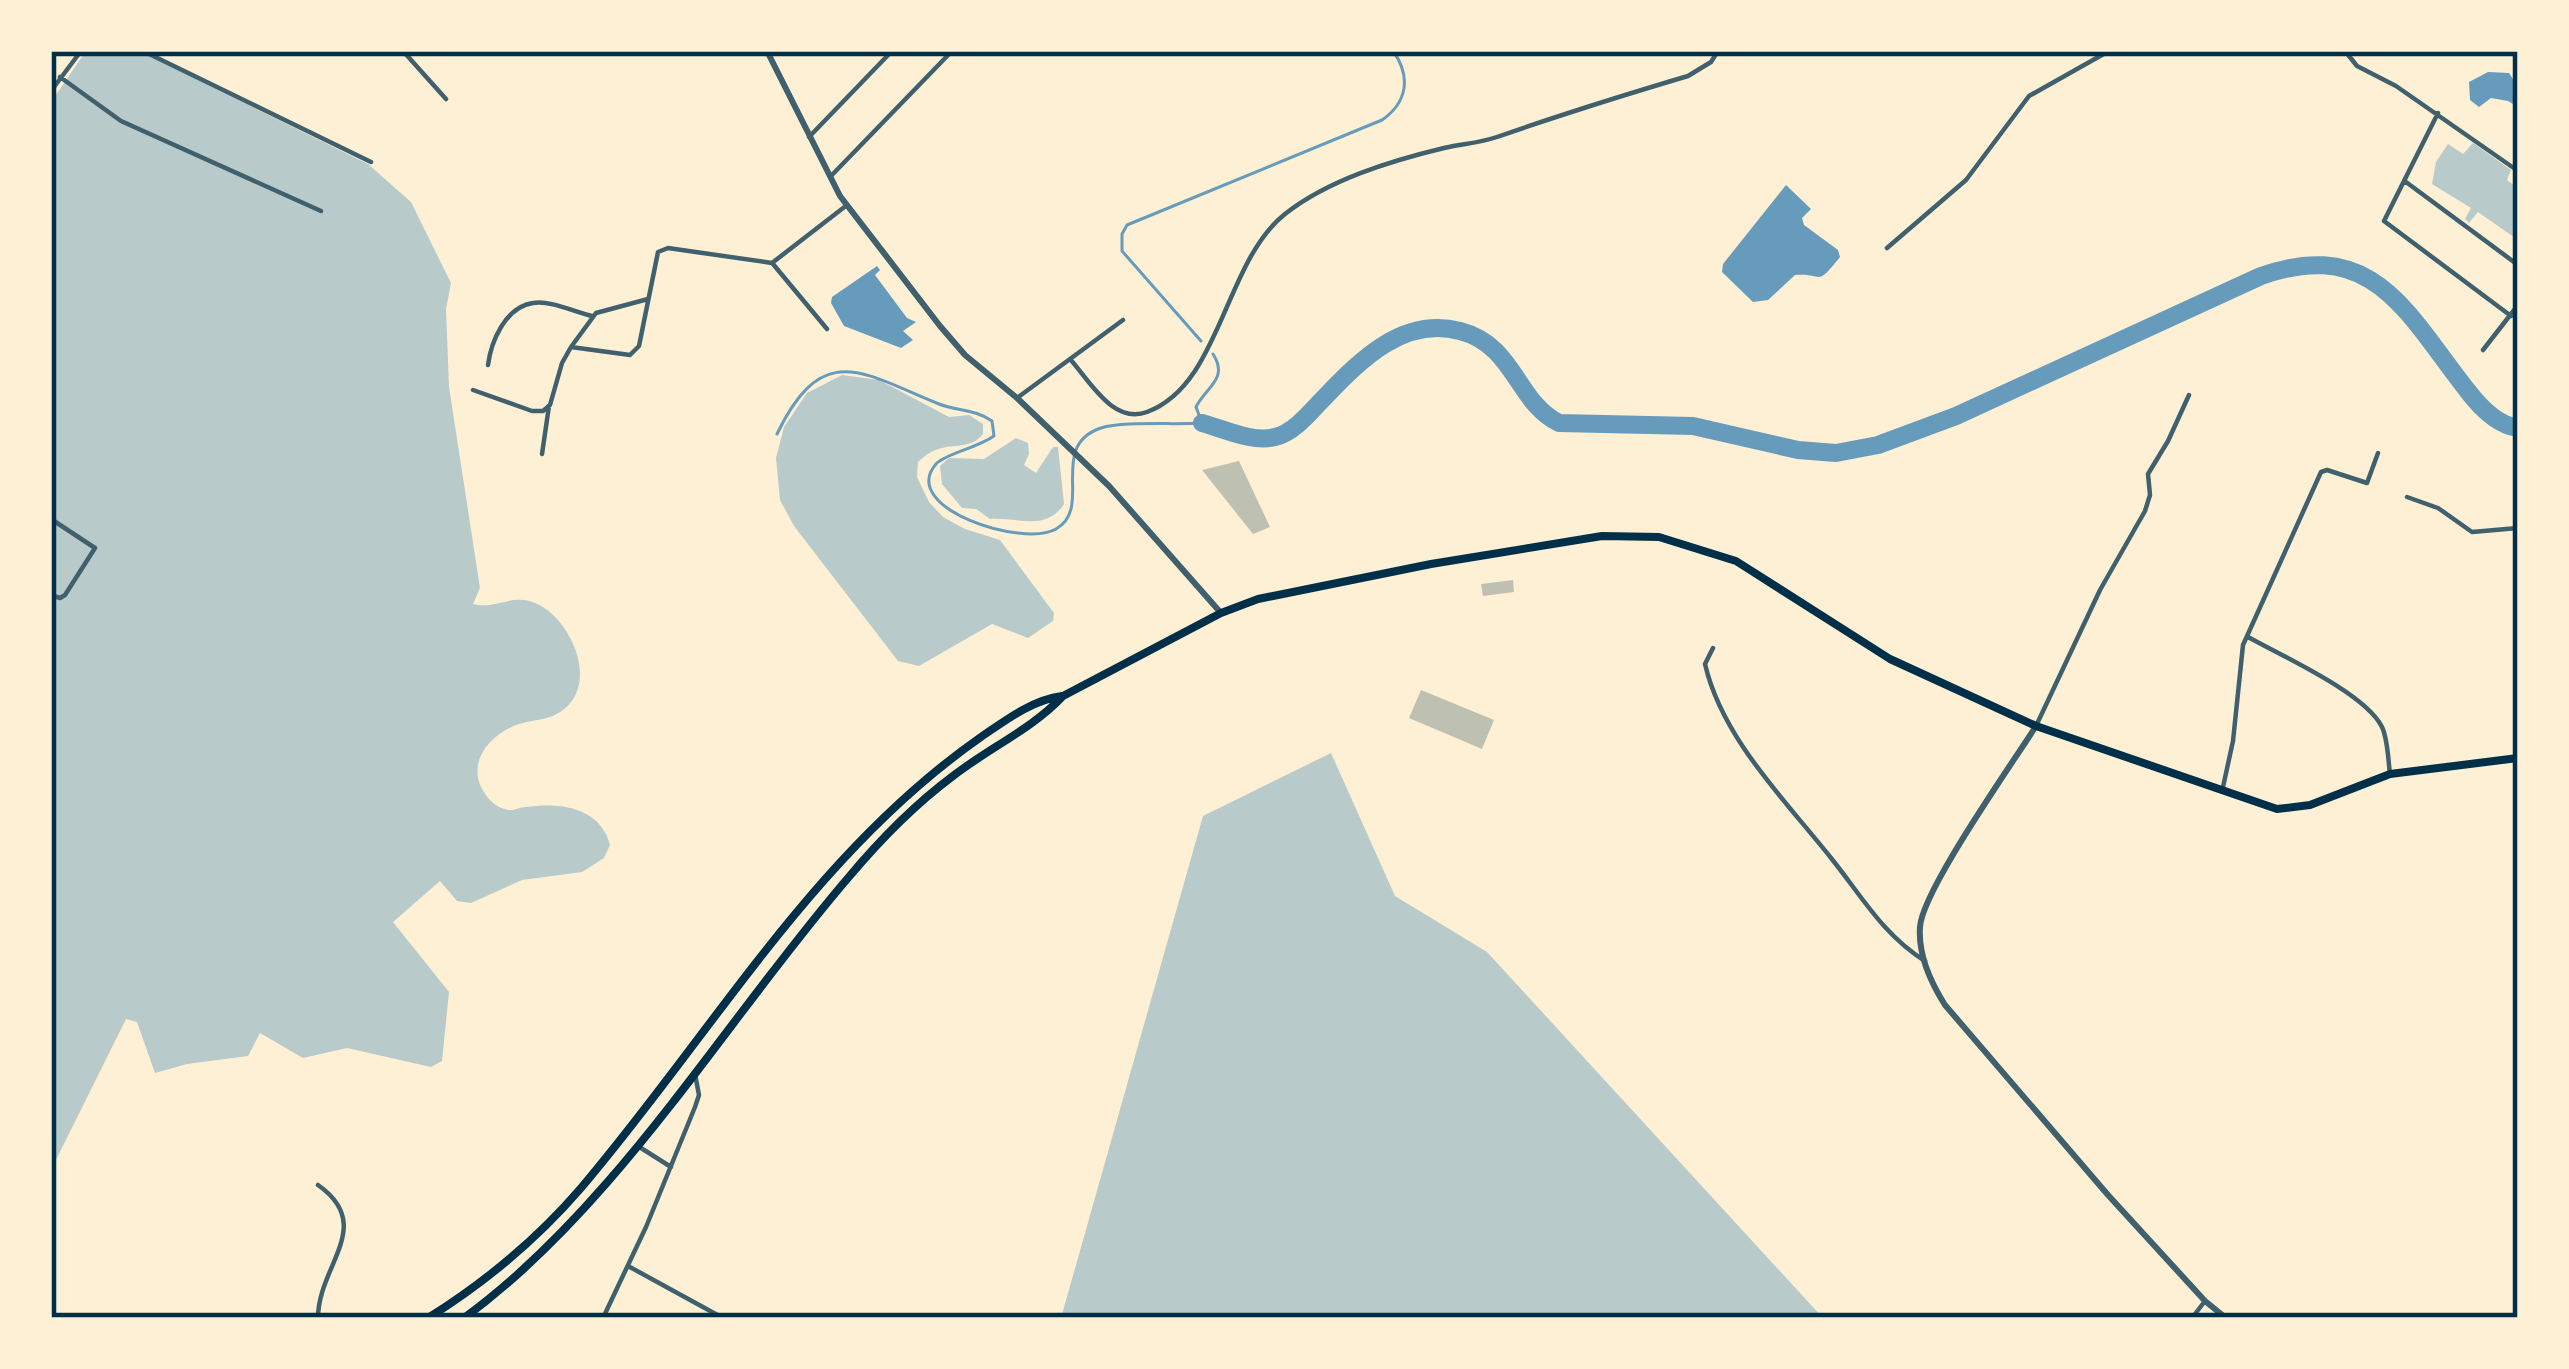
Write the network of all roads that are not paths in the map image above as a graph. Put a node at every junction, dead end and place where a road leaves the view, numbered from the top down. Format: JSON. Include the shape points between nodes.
{"nodes":[{"id":1,"x":81,"y":51,"type":"edge"},
{"id":2,"x":143,"y":51,"type":"edge"},
{"id":3,"x":403,"y":51,"type":"edge"},
{"id":4,"x":767,"y":51,"type":"edge"},
{"id":5,"x":892,"y":51,"type":"edge"},
{"id":6,"x":952,"y":51,"type":"edge"},
{"id":7,"x":1718,"y":51,"type":"edge"},
{"id":8,"x":2109,"y":51,"type":"edge"},
{"id":9,"x":2345,"y":51,"type":"edge"},
{"id":10,"x":60,"y":77,"type":"junction"},
{"id":11,"x":51,"y":91,"type":"edge"},
{"id":12,"x":446,"y":98,"type":"dead end"},
{"id":13,"x":2438,"y":113,"type":"junction"},
{"id":14,"x":808,"y":137,"type":"junction"},
{"id":15,"x":371,"y":162,"type":"dead end"},
{"id":16,"x":2518,"y":171,"type":"edge"},
{"id":17,"x":830,"y":177,"type":"junction"},
{"id":18,"x":2406,"y":182,"type":"junction"},
{"id":19,"x":847,"y":205,"type":"junction"},
{"id":20,"x":321,"y":211,"type":"dead end"},
{"id":21,"x":1886,"y":248,"type":"dead end"},
{"id":22,"x":772,"y":263,"type":"junction"},
{"id":23,"x":2518,"y":266,"type":"edge"},
{"id":24,"x":648,"y":299,"type":"junction"},
{"id":25,"x":2518,"y":305,"type":"edge"},
{"id":26,"x":592,"y":316,"type":"junction"},
{"id":27,"x":2511,"y":316,"type":"junction"},
{"id":28,"x":1124,"y":320,"type":"dead end"},
{"id":29,"x":827,"y":329,"type":"dead end"},
{"id":30,"x":572,"y":346,"type":"junction"},
{"id":31,"x":2483,"y":350,"type":"dead end"},
{"id":32,"x":1070,"y":359,"type":"junction"},
{"id":33,"x":488,"y":365,"type":"dead end"},
{"id":34,"x":473,"y":391,"type":"dead end"},
{"id":35,"x":2188,"y":395,"type":"dead end"},
{"id":36,"x":1017,"y":398,"type":"junction"},
{"id":37,"x":550,"y":405,"type":"junction"},
{"id":38,"x":2378,"y":453,"type":"dead end"},
{"id":39,"x":542,"y":454,"type":"dead end"},
{"id":40,"x":2408,"y":497,"type":"dead end"},
{"id":41,"x":51,"y":519,"type":"edge"},
{"id":42,"x":2518,"y":528,"type":"edge"},
{"id":43,"x":51,"y":595,"type":"edge"},
{"id":44,"x":1221,"y":614,"type":"junction"},
{"id":45,"x":2246,"y":635,"type":"junction"},
{"id":46,"x":1713,"y":648,"type":"dead end"},
{"id":47,"x":1063,"y":696,"type":"junction"},
{"id":48,"x":2036,"y":726,"type":"junction"},
{"id":49,"x":2518,"y":758,"type":"edge"},
{"id":50,"x":2390,"y":774,"type":"junction"},
{"id":51,"x":2222,"y":793,"type":"junction"},
{"id":52,"x":1925,"y":961,"type":"junction"},
{"id":53,"x":694,"y":1071,"type":"junction"},
{"id":54,"x":621,"y":1137,"type":"junction"},
{"id":55,"x":636,"y":1144,"type":"junction"},
{"id":56,"x":671,"y":1167,"type":"junction"},
{"id":57,"x":318,"y":1185,"type":"dead end"},
{"id":58,"x":628,"y":1266,"type":"junction"},
{"id":59,"x":2205,"y":1301,"type":"junction"},
{"id":60,"x":318,"y":1318,"type":"edge"},
{"id":61,"x":428,"y":1318,"type":"edge"},
{"id":62,"x":464,"y":1318,"type":"edge"},
{"id":63,"x":603,"y":1318,"type":"edge"},
{"id":64,"x":723,"y":1318,"type":"edge"},
{"id":65,"x":2192,"y":1318,"type":"edge"},
{"id":66,"x":2226,"y":1318,"type":"edge"}],
"edges":[{"from":1,"to":10,"type":"street"},
{"from":2,"to":15,"type":"street"},
{"from":3,"to":12,"type":"street"},
{"from":4,"to":14,"type":"street"},
{"from":5,"to":14,"type":"street"},
{"from":6,"to":17,"type":"street"},
{"from":7,"to":32,"type":"street","via":[[1688,76],[1429,152],[1288,212],[1265,234],[1217,328],[1165,403],[1137,415],[1114,408]]},
{"from":8,"to":21,"type":"street","via":[[2029,96],[1966,180]]},
{"from":9,"to":13,"type":"street"},
{"from":10,"to":11,"type":"street"},
{"from":10,"to":20,"type":"street","via":[[121,121]]},
{"from":13,"to":16,"type":"street"},
{"from":13,"to":18,"type":"street"},
{"from":14,"to":17,"type":"street"},
{"from":17,"to":19,"type":"street"},
{"from":18,"to":23,"type":"street"},
{"from":18,"to":27,"type":"street","via":[[2386,224]]},
{"from":19,"to":22,"type":"street"},
{"from":19,"to":36,"type":"street","via":[[965,355]]},
{"from":22,"to":24,"type":"street","via":[[662,249]]},
{"from":22,"to":29,"type":"street"},
{"from":24,"to":26,"type":"street"},
{"from":24,"to":30,"type":"street","via":[[630,355]]},
{"from":25,"to":27,"type":"street"},
{"from":26,"to":30,"type":"street"},
{"from":26,"to":33,"type":"street","via":[[539,302],[520,307],[495,336]]},
{"from":27,"to":31,"type":"street"},
{"from":28,"to":32,"type":"street"},
{"from":30,"to":37,"type":"street"},
{"from":32,"to":36,"type":"street"},
{"from":34,"to":37,"type":"street","via":[[532,411]]},
{"from":35,"to":48,"type":"street","via":[[2148,473],[2145,511]]},
{"from":36,"to":44,"type":"street","via":[[1109,486]]},
{"from":37,"to":39,"type":"street"},
{"from":38,"to":45,"type":"street","via":[[2368,483],[2321,472]]},
{"from":40,"to":42,"type":"street","via":[[2472,532]]},
{"from":41,"to":43,"type":"street","via":[[94,548],[65,595]]},
{"from":44,"to":47,"type":"main road"},
{"from":44,"to":48,"type":"main road","via":[[1287,592],[1431,564],[1602,536],[1659,537],[1736,561],[1890,658]]},
{"from":45,"to":50,"type":"street","via":[[2375,717]]},
{"from":45,"to":51,"type":"street"},
{"from":46,"to":52,"type":"street","via":[[1708,680],[1737,737],[1882,927]]},
{"from":47,"to":53,"type":"main road","via":[[950,777],[890,832]]},
{"from":47,"to":54,"type":"main road","via":[[1043,698],[988,732],[872,826]]},
{"from":48,"to":51,"type":"main road"},
{"from":48,"to":52,"type":"street","via":[[1933,891],[1920,925]]},
{"from":49,"to":50,"type":"main road"},
{"from":50,"to":51,"type":"main road","via":[[2291,809]]},
{"from":52,"to":59,"type":"street","via":[[1956,1018]]},
{"from":53,"to":55,"type":"main road"},
{"from":53,"to":56,"type":"street","via":[[699,1095]]},
{"from":54,"to":55,"type":"main road"},
{"from":54,"to":61,"type":"main road","via":[[543,1228]]},
{"from":55,"to":56,"type":"street"},
{"from":55,"to":62,"type":"main road","via":[[542,1253]]},
{"from":56,"to":58,"type":"street"},
{"from":57,"to":60,"type":"street","via":[[340,1207],[346,1231]]},
{"from":58,"to":63,"type":"street"},
{"from":58,"to":64,"type":"street"},
{"from":59,"to":65,"type":"street"},
{"from":59,"to":66,"type":"street"}]}
